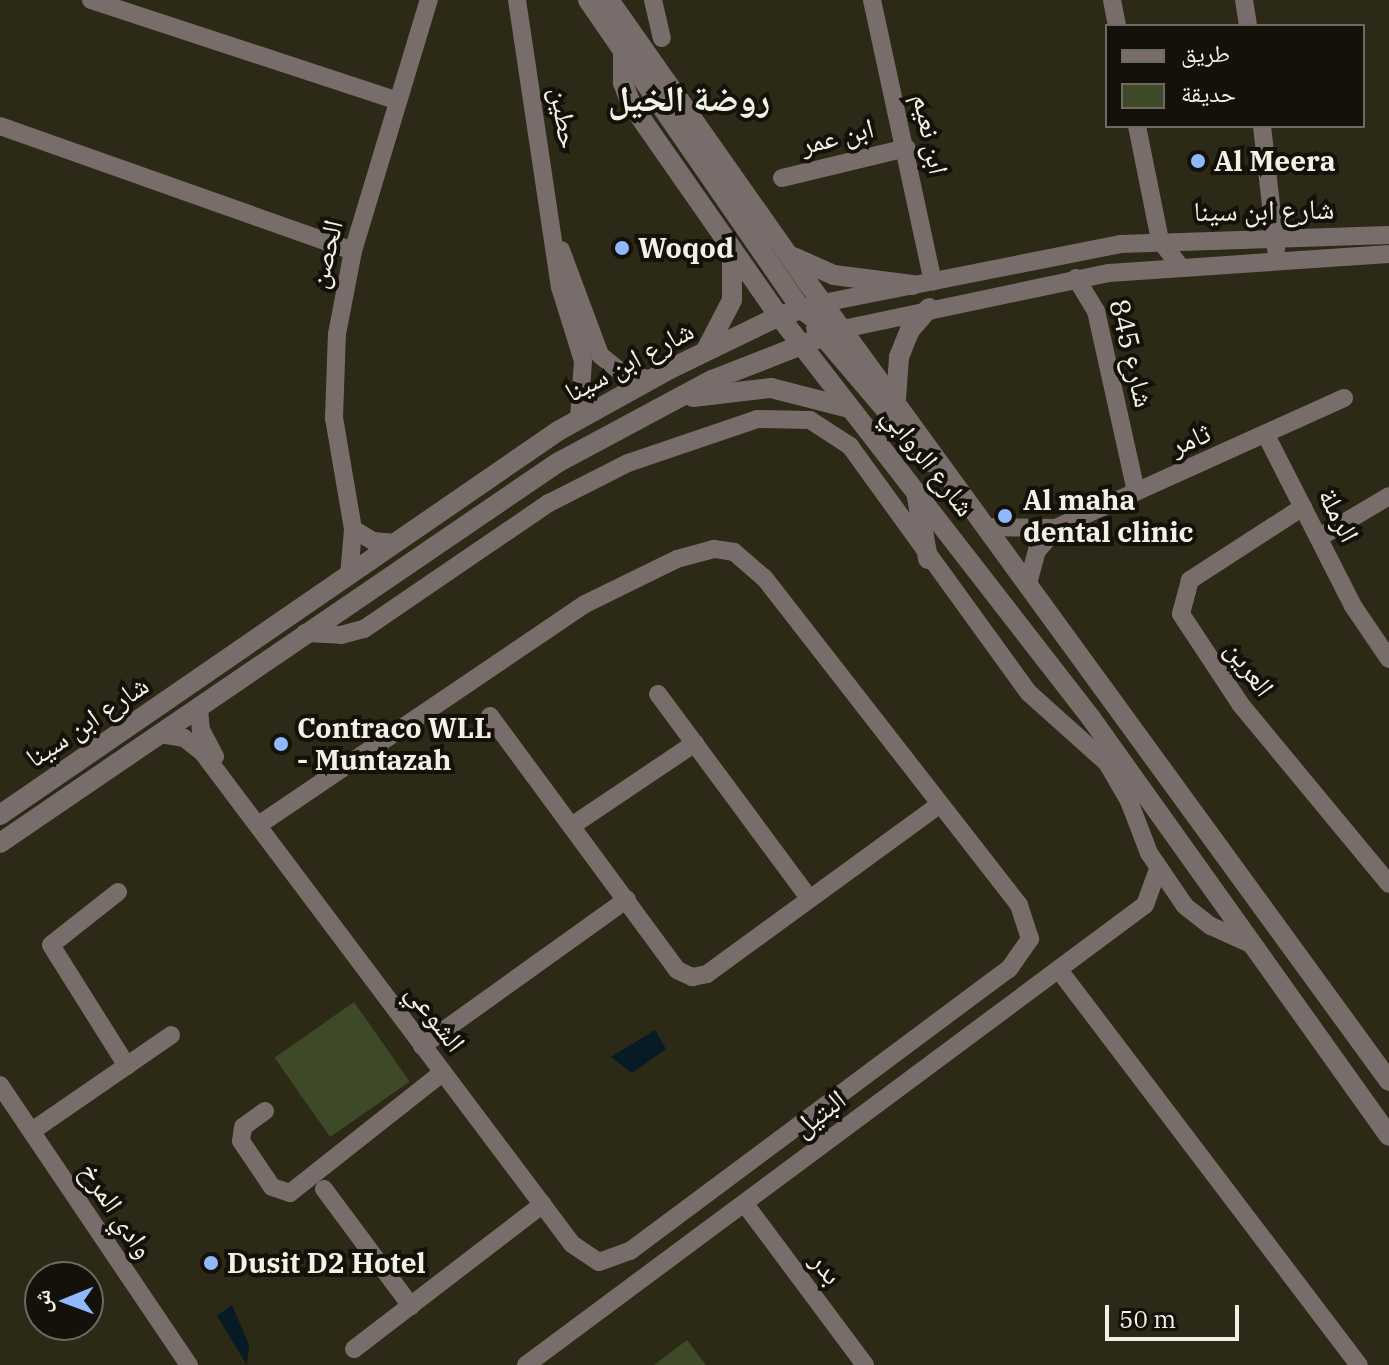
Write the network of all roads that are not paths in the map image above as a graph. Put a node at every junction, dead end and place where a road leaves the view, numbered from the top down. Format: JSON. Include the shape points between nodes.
{"nodes":[{"id":1,"x":91,"y":0,"type":"edge"},
{"id":2,"x":429,"y":0,"type":"edge"},
{"id":3,"x":517,"y":0,"type":"edge"},
{"id":4,"x":588,"y":0,"type":"edge"},
{"id":5,"x":609,"y":0,"type":"edge"},
{"id":6,"x":653,"y":0,"type":"edge"},
{"id":7,"x":872,"y":0,"type":"edge"},
{"id":8,"x":1112,"y":0,"type":"edge"},
{"id":9,"x":1244,"y":0,"type":"edge"},
{"id":10,"x":1117,"y":24,"type":"edge"},
{"id":11,"x":1248,"y":24,"type":"edge"},
{"id":12,"x":662,"y":38,"type":"dead end"},
{"id":13,"x":623,"y":55,"type":"junction"},
{"id":14,"x":396,"y":100,"type":"junction"},
{"id":15,"x":0,"y":126,"type":"edge"},
{"id":16,"x":1137,"y":128,"type":"edge"},
{"id":17,"x":1262,"y":128,"type":"edge"},
{"id":18,"x":906,"y":148,"type":"junction"},
{"id":19,"x":782,"y":178,"type":"dead end"},
{"id":20,"x":1389,"y":235,"type":"edge"},
{"id":21,"x":1275,"y":239,"type":"junction"},
{"id":22,"x":1160,"y":240,"type":"junction"},
{"id":23,"x":558,"y":245,"type":"junction"},
{"id":24,"x":732,"y":247,"type":"junction"},
{"id":25,"x":353,"y":251,"type":"junction"},
{"id":26,"x":787,"y":254,"type":"junction"},
{"id":27,"x":1389,"y":254,"type":"edge"},
{"id":28,"x":1277,"y":260,"type":"junction"},
{"id":29,"x":1179,"y":265,"type":"junction"},
{"id":30,"x":1076,"y":278,"type":"junction"},
{"id":31,"x":933,"y":281,"type":"junction"},
{"id":32,"x":912,"y":285,"type":"junction"},
{"id":33,"x":823,"y":303,"type":"junction"},
{"id":34,"x":929,"y":308,"type":"junction"},
{"id":35,"x":801,"y":309,"type":"junction"},
{"id":36,"x":779,"y":316,"type":"junction"},
{"id":37,"x":834,"y":331,"type":"junction"},
{"id":38,"x":798,"y":342,"type":"junction"},
{"id":39,"x":703,"y":353,"type":"junction"},
{"id":40,"x":649,"y":379,"type":"junction"},
{"id":41,"x":1344,"y":398,"type":"dead end"},
{"id":42,"x":896,"y":399,"type":"junction"},
{"id":43,"x":669,"y":401,"type":"junction"},
{"id":44,"x":852,"y":409,"type":"junction"},
{"id":45,"x":579,"y":418,"type":"junction"},
{"id":46,"x":1267,"y":437,"type":"junction"},
{"id":47,"x":916,"y":488,"type":"junction"},
{"id":48,"x":1136,"y":492,"type":"junction"},
{"id":49,"x":963,"y":493,"type":"junction"},
{"id":50,"x":1389,"y":496,"type":"edge"},
{"id":51,"x":1303,"y":507,"type":"junction"},
{"id":52,"x":989,"y":527,"type":"junction"},
{"id":53,"x":1056,"y":528,"type":"junction"},
{"id":54,"x":353,"y":529,"type":"junction"},
{"id":55,"x":1320,"y":537,"type":"junction"},
{"id":56,"x":395,"y":543,"type":"junction"},
{"id":57,"x":928,"y":559,"type":"junction"},
{"id":58,"x":349,"y":576,"type":"junction"},
{"id":59,"x":1029,"y":580,"type":"junction"},
{"id":60,"x":305,"y":633,"type":"junction"},
{"id":61,"x":1389,"y":659,"type":"edge"},
{"id":62,"x":658,"y":694,"type":"dead end"},
{"id":63,"x":199,"y":709,"type":"junction"},
{"id":64,"x":490,"y":716,"type":"dead end"},
{"id":65,"x":160,"y":734,"type":"junction"},
{"id":66,"x":695,"y":743,"type":"junction"},
{"id":67,"x":939,"y":805,"type":"junction"},
{"id":68,"x":0,"y":815,"type":"edge"},
{"id":69,"x":259,"y":823,"type":"junction"},
{"id":70,"x":573,"y":825,"type":"junction"},
{"id":71,"x":0,"y":843,"type":"edge"},
{"id":72,"x":1158,"y":869,"type":"junction"},
{"id":73,"x":1389,"y":884,"type":"edge"},
{"id":74,"x":118,"y":892,"type":"dead end"},
{"id":75,"x":809,"y":898,"type":"junction"},
{"id":76,"x":627,"y":899,"type":"junction"},
{"id":77,"x":1145,"y":905,"type":"junction"},
{"id":78,"x":1185,"y":906,"type":"junction"},
{"id":79,"x":1253,"y":945,"type":"junction"},
{"id":80,"x":1059,"y":970,"type":"junction"},
{"id":81,"x":171,"y":1035,"type":"dead end"},
{"id":82,"x":422,"y":1046,"type":"junction"},
{"id":83,"x":127,"y":1066,"type":"junction"},
{"id":84,"x":443,"y":1072,"type":"junction"},
{"id":85,"x":1389,"y":1081,"type":"edge"},
{"id":86,"x":0,"y":1085,"type":"edge"},
{"id":87,"x":265,"y":1111,"type":"dead end"},
{"id":88,"x":32,"y":1131,"type":"junction"},
{"id":89,"x":1389,"y":1136,"type":"edge"},
{"id":90,"x":324,"y":1189,"type":"dead end"},
{"id":91,"x":543,"y":1204,"type":"junction"},
{"id":92,"x":745,"y":1204,"type":"junction"},
{"id":93,"x":411,"y":1306,"type":"junction"},
{"id":94,"x":354,"y":1349,"type":"dead end"},
{"id":95,"x":1351,"y":1362,"type":"edge"},
{"id":96,"x":189,"y":1365,"type":"edge"},
{"id":97,"x":526,"y":1365,"type":"edge"},
{"id":98,"x":865,"y":1365,"type":"edge"}],
"edges":[{"from":1,"to":14,"type":"street"},
{"from":2,"to":14,"type":"street","name":"الحصن"},
{"from":3,"to":23,"type":"street","name":"حطين"},
{"from":4,"to":13,"type":"street","name":"شارع الروابي"},
{"from":5,"to":26,"type":"street"},
{"from":6,"to":12,"type":"street"},
{"from":7,"to":18,"type":"street","name":"ابن نعيم"},
{"from":8,"to":10,"type":"street"},
{"from":9,"to":11,"type":"street"},
{"from":13,"to":24,"type":"street","name":"شارع الروابي","via":[[623,83],[631,104]]},
{"from":13,"to":35,"type":"street"},
{"from":14,"to":25,"type":"street","name":"الحصن"},
{"from":15,"to":25,"type":"street"},
{"from":16,"to":22,"type":"street"},
{"from":17,"to":21,"type":"street"},
{"from":18,"to":19,"type":"street","name":"ابن عمر"},
{"from":18,"to":31,"type":"street","name":"ابن نعيم"},
{"from":20,"to":21,"type":"street","name":"شارع ابن سينا"},
{"from":21,"to":22,"type":"street","name":"شارع ابن سينا"},
{"from":21,"to":28,"type":"street"},
{"from":22,"to":29,"type":"street"},
{"from":22,"to":31,"type":"street","name":"شارع ابن سينا","via":[[1075,251]]},
{"from":23,"to":40,"type":"street","name":"حطين","via":[[600,355],[622,373]]},
{"from":23,"to":45,"type":"street","name":"حطين","via":[[560,287],[585,375]]},
{"from":24,"to":36,"type":"street","name":"شارع الروابي"},
{"from":24,"to":39,"type":"street","via":[[732,300]]},
{"from":25,"to":54,"type":"street","name":"الحصن","via":[[337,334],[333,390],[341,474]]},
{"from":26,"to":32,"type":"street","via":[[834,275]]},
{"from":26,"to":33,"type":"street","name":"شارع الروابي"},
{"from":27,"to":28,"type":"street","name":"شارع ابن سينا"},
{"from":28,"to":29,"type":"street","name":"شارع ابن سينا"},
{"from":29,"to":30,"type":"street","name":"شارع ابن سينا"},
{"from":30,"to":34,"type":"street","name":"شارع ابن سينا"},
{"from":30,"to":48,"type":"street","name":"شارع 845","via":[[1096,311]]},
{"from":31,"to":32,"type":"street","name":"شارع ابن سينا"},
{"from":32,"to":33,"type":"street","name":"شارع ابن سينا"},
{"from":33,"to":35,"type":"street","name":"شارع ابن سينا"},
{"from":33,"to":37,"type":"street","name":"شارع الروابي"},
{"from":34,"to":37,"type":"street","name":"شارع ابن سينا"},
{"from":34,"to":42,"type":"street","via":[[910,330],[899,357]]},
{"from":35,"to":36,"type":"street","name":"شارع ابن سينا"},
{"from":35,"to":37,"type":"street"},
{"from":36,"to":37,"type":"street"},
{"from":36,"to":38,"type":"street","name":"شارع الروابي"},
{"from":36,"to":39,"type":"street","name":"شارع ابن سينا"},
{"from":37,"to":38,"type":"street","name":"شارع ابن سينا"},
{"from":37,"to":42,"type":"street","name":"شارع الروابي"},
{"from":37,"to":49,"type":"street","via":[[903,435]]},
{"from":38,"to":43,"type":"street","name":"شارع ابن سينا"},
{"from":38,"to":44,"type":"street","name":"شارع الروابي"},
{"from":39,"to":40,"type":"street","name":"شارع ابن سينا"},
{"from":40,"to":45,"type":"street","name":"شارع ابن سينا"},
{"from":41,"to":46,"type":"street","name":"ثامر"},
{"from":42,"to":49,"type":"street","name":"شارع الروابي"},
{"from":43,"to":44,"type":"street","via":[[771,388]]},
{"from":43,"to":60,"type":"street","name":"شارع ابن سينا","via":[[518,487]]},
{"from":44,"to":47,"type":"street","name":"شارع الروابي"},
{"from":45,"to":56,"type":"street","name":"شارع ابن سينا"},
{"from":46,"to":48,"type":"street","name":"ثامر"},
{"from":46,"to":51,"type":"street","name":"الرملة"},
{"from":47,"to":57,"type":"street"},
{"from":47,"to":79,"type":"street","name":"شارع الروابي","via":[[1091,718]]},
{"from":48,"to":53,"type":"street","name":"ثامر"},
{"from":49,"to":52,"type":"street","name":"شارع الروابي"},
{"from":50,"to":55,"type":"street"},
{"from":51,"to":55,"type":"street","name":"الرملة"},
{"from":51,"to":73,"type":"street","name":"العرين","via":[[1190,580],[1181,614],[1241,705]]},
{"from":52,"to":53,"type":"street","name":"ثامر"},
{"from":52,"to":59,"type":"street","name":"شارع الروابي"},
{"from":53,"to":59,"type":"street","via":[[1037,551]]},
{"from":54,"to":56,"type":"street","via":[[373,541]]},
{"from":54,"to":58,"type":"street","name":"الحصن"},
{"from":55,"to":61,"type":"street","name":"الرملة","via":[[1368,634]]},
{"from":56,"to":58,"type":"street","name":"شارع ابن سينا"},
{"from":57,"to":60,"type":"street","name":"شارع الروابي","via":[[850,446],[825,426],[794,416],[739,424],[608,472],[549,503],[364,629],[341,635]]},
{"from":57,"to":72,"type":"street","name":"شارع الروابي","via":[[1029,693],[1107,763]]},
{"from":58,"to":68,"type":"street","name":"شارع ابن سينا"},
{"from":59,"to":85,"type":"street","name":"شارع الروابي"},
{"from":60,"to":63,"type":"street","name":"شارع ابن سينا"},
{"from":62,"to":66,"type":"street"},
{"from":63,"to":65,"type":"street","name":"شارع ابن سينا"},
{"from":63,"to":69,"type":"street","name":"الشوعي","via":[[205,739]]},
{"from":64,"to":70,"type":"street"},
{"from":65,"to":69,"type":"street","name":"الشوعي","via":[[194,744]]},
{"from":65,"to":71,"type":"street","name":"شارع ابن سينا"},
{"from":66,"to":70,"type":"street"},
{"from":66,"to":75,"type":"street"},
{"from":67,"to":69,"type":"street","via":[[751,562],[714,549],[677,559],[585,604]]},
{"from":67,"to":75,"type":"street"},
{"from":67,"to":91,"type":"street","name":"الشوعي","via":[[1027,915],[1030,939],[1019,961],[621,1258],[599,1262],[572,1244]]},
{"from":69,"to":82,"type":"street","name":"الشوعي"},
{"from":70,"to":76,"type":"street"},
{"from":72,"to":77,"type":"street"},
{"from":72,"to":78,"type":"street","name":"شارع الروابي"},
{"from":74,"to":83,"type":"street","via":[[51,945]]},
{"from":75,"to":76,"type":"street","via":[[707,974],[692,977],[677,970]]},
{"from":76,"to":82,"type":"street"},
{"from":77,"to":78,"type":"street"},
{"from":77,"to":80,"type":"street","name":"البتيل"},
{"from":78,"to":79,"type":"street","name":"شارع الروابي","via":[[1211,926]]},
{"from":79,"to":89,"type":"street","name":"شارع الروابي"},
{"from":80,"to":92,"type":"street","name":"البتيل"},
{"from":80,"to":95,"type":"street"},
{"from":81,"to":83,"type":"street"},
{"from":82,"to":84,"type":"street","name":"الشوعي"},
{"from":83,"to":88,"type":"street"},
{"from":84,"to":87,"type":"street","via":[[290,1193],[272,1187],[241,1141],[243,1127]]},
{"from":84,"to":91,"type":"street","name":"الشوعي"},
{"from":86,"to":88,"type":"street","name":"وادي المرخ"},
{"from":88,"to":96,"type":"street","name":"وادي المرخ"},
{"from":90,"to":93,"type":"street"},
{"from":91,"to":93,"type":"street"},
{"from":92,"to":97,"type":"street","name":"البتيل"},
{"from":92,"to":98,"type":"street","name":"بدر"},
{"from":93,"to":94,"type":"street"}]}
